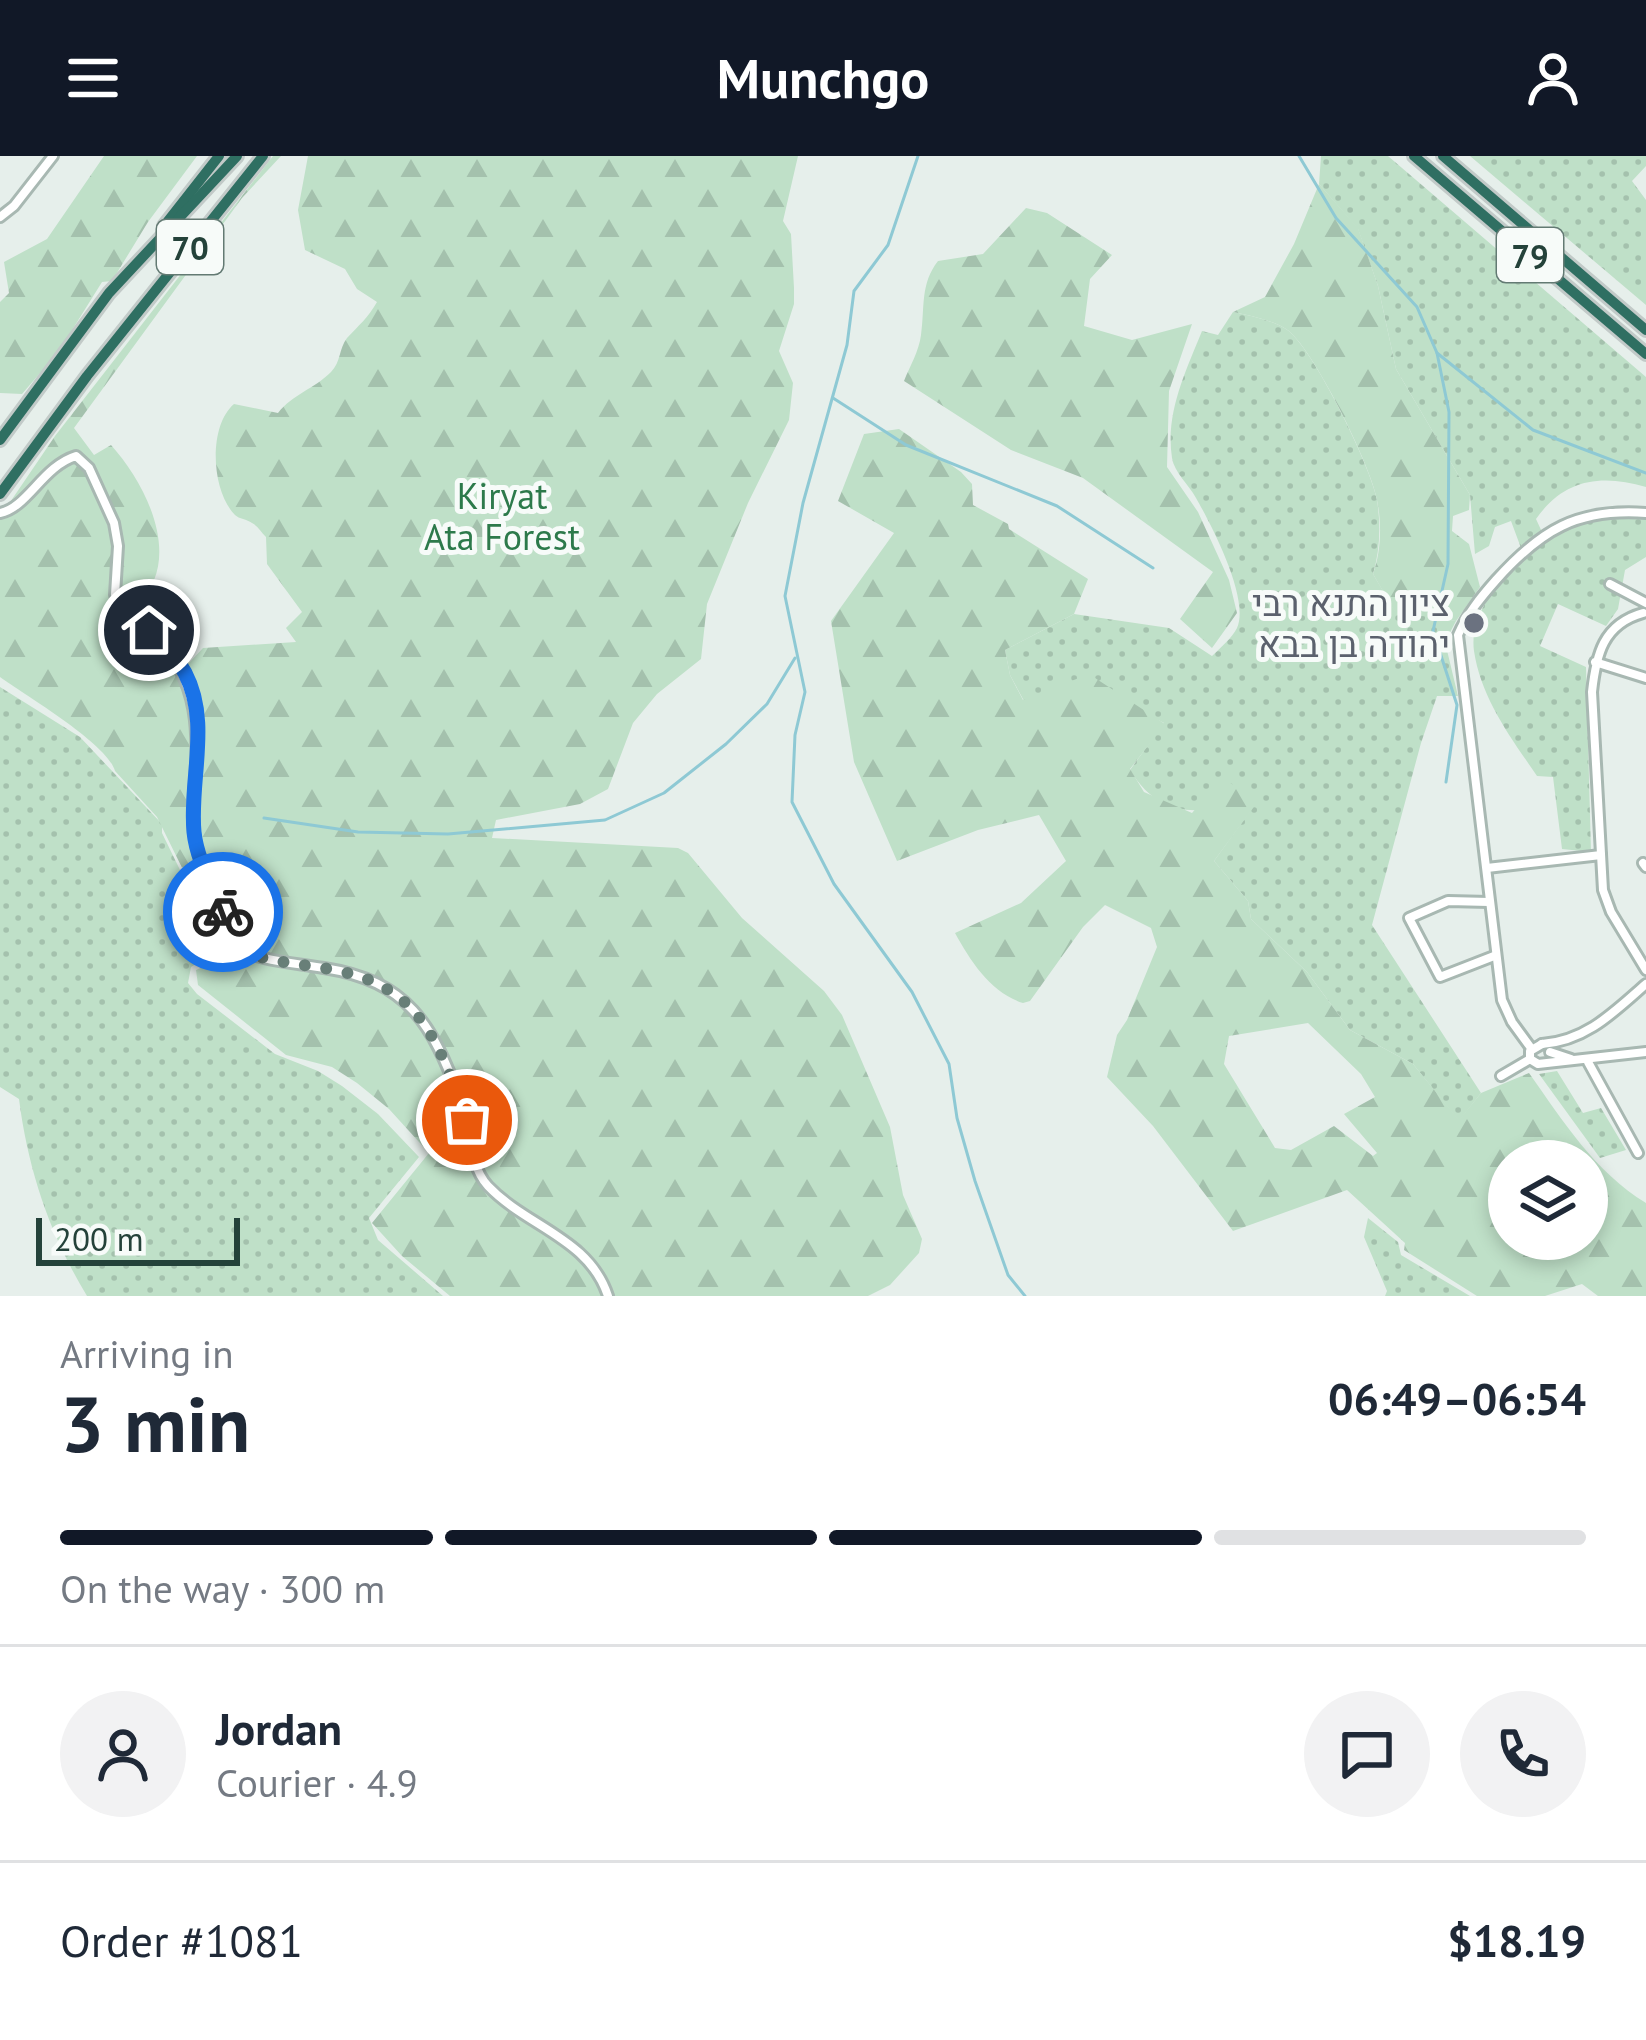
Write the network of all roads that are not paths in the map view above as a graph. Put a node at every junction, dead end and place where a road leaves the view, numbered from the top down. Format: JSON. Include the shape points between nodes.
{"nodes":[{"id":1,"x":53,"y":156,"type":"edge"},
{"id":2,"x":219,"y":156,"type":"edge"},
{"id":3,"x":237,"y":156,"type":"edge"},
{"id":4,"x":265,"y":156,"type":"edge"},
{"id":5,"x":1414,"y":156,"type":"edge"},
{"id":6,"x":1443,"y":156,"type":"edge"},
{"id":7,"x":0,"y":217,"type":"edge"},
{"id":8,"x":109,"y":293,"type":"junction"},
{"id":9,"x":1646,"y":330,"type":"edge"},
{"id":10,"x":1646,"y":354,"type":"edge"},
{"id":11,"x":0,"y":440,"type":"edge"},
{"id":12,"x":0,"y":494,"type":"edge"},
{"id":13,"x":0,"y":513,"type":"edge"},
{"id":14,"x":1646,"y":513,"type":"edge"},
{"id":15,"x":1610,"y":584,"type":"dead end"},
{"id":16,"x":1645,"y":608,"type":"edge"},
{"id":17,"x":1595,"y":662,"type":"junction"},
{"id":18,"x":1646,"y":678,"type":"edge"},
{"id":19,"x":1601,"y":855,"type":"junction"},
{"id":20,"x":1487,"y":868,"type":"junction"},
{"id":21,"x":1490,"y":902,"type":"junction"},
{"id":22,"x":1495,"y":956,"type":"junction"},
{"id":23,"x":1646,"y":970,"type":"edge"},
{"id":24,"x":1646,"y":984,"type":"edge"},
{"id":25,"x":1570,"y":1040,"type":"junction"},
{"id":26,"x":1542,"y":1044,"type":"junction"},
{"id":27,"x":1646,"y":1052,"type":"edge"},
{"id":28,"x":1531,"y":1053,"type":"junction"},
{"id":29,"x":1548,"y":1057,"type":"junction"},
{"id":30,"x":1579,"y":1061,"type":"junction"},
{"id":31,"x":1501,"y":1076,"type":"dead end"},
{"id":32,"x":1638,"y":1153,"type":"dead end"},
{"id":33,"x":608,"y":1296,"type":"edge"}],
"edges":[{"from":1,"to":7,"type":"street"},
{"from":2,"to":8,"type":"highway"},
{"from":3,"to":8,"type":"highway","number":"70"},
{"from":4,"to":12,"type":"highway","number":"70"},
{"from":5,"to":10,"type":"highway","number":"79"},
{"from":6,"to":9,"type":"highway","number":"79"},
{"from":8,"to":11,"type":"highway","number":"70"},
{"from":13,"to":33,"type":"street","via":[[13,511],[61,460],[76,456],[89,468],[118,538],[115,595],[188,680],[198,735],[195,838],[242,951],[357,974],[417,1011],[449,1072],[482,1180],[588,1258]]},
{"from":14,"to":20,"type":"street","via":[[1600,512],[1546,533],[1464,621],[1457,644]]},
{"from":15,"to":16,"type":"street"},
{"from":16,"to":17,"type":"street","via":[[1613,628]]},
{"from":17,"to":18,"type":"street"},
{"from":17,"to":19,"type":"street"},
{"from":19,"to":20,"type":"street"},
{"from":19,"to":23,"type":"street","via":[[1611,912]]},
{"from":20,"to":21,"type":"street"},
{"from":21,"to":22,"type":"street"},
{"from":21,"to":22,"type":"street","via":[[1448,901],[1409,918],[1440,977]]},
{"from":22,"to":28,"type":"street","via":[[1502,1000]]},
{"from":24,"to":25,"type":"street"},
{"from":25,"to":26,"type":"street"},
{"from":25,"to":29,"type":"street"},
{"from":25,"to":30,"type":"street","via":[[1564,1048]]},
{"from":26,"to":28,"type":"street"},
{"from":26,"to":29,"type":"street"},
{"from":27,"to":30,"type":"street"},
{"from":28,"to":29,"type":"street","via":[[1538,1064]]},
{"from":28,"to":31,"type":"street"},
{"from":29,"to":30,"type":"street"},
{"from":30,"to":32,"type":"street"}]}
